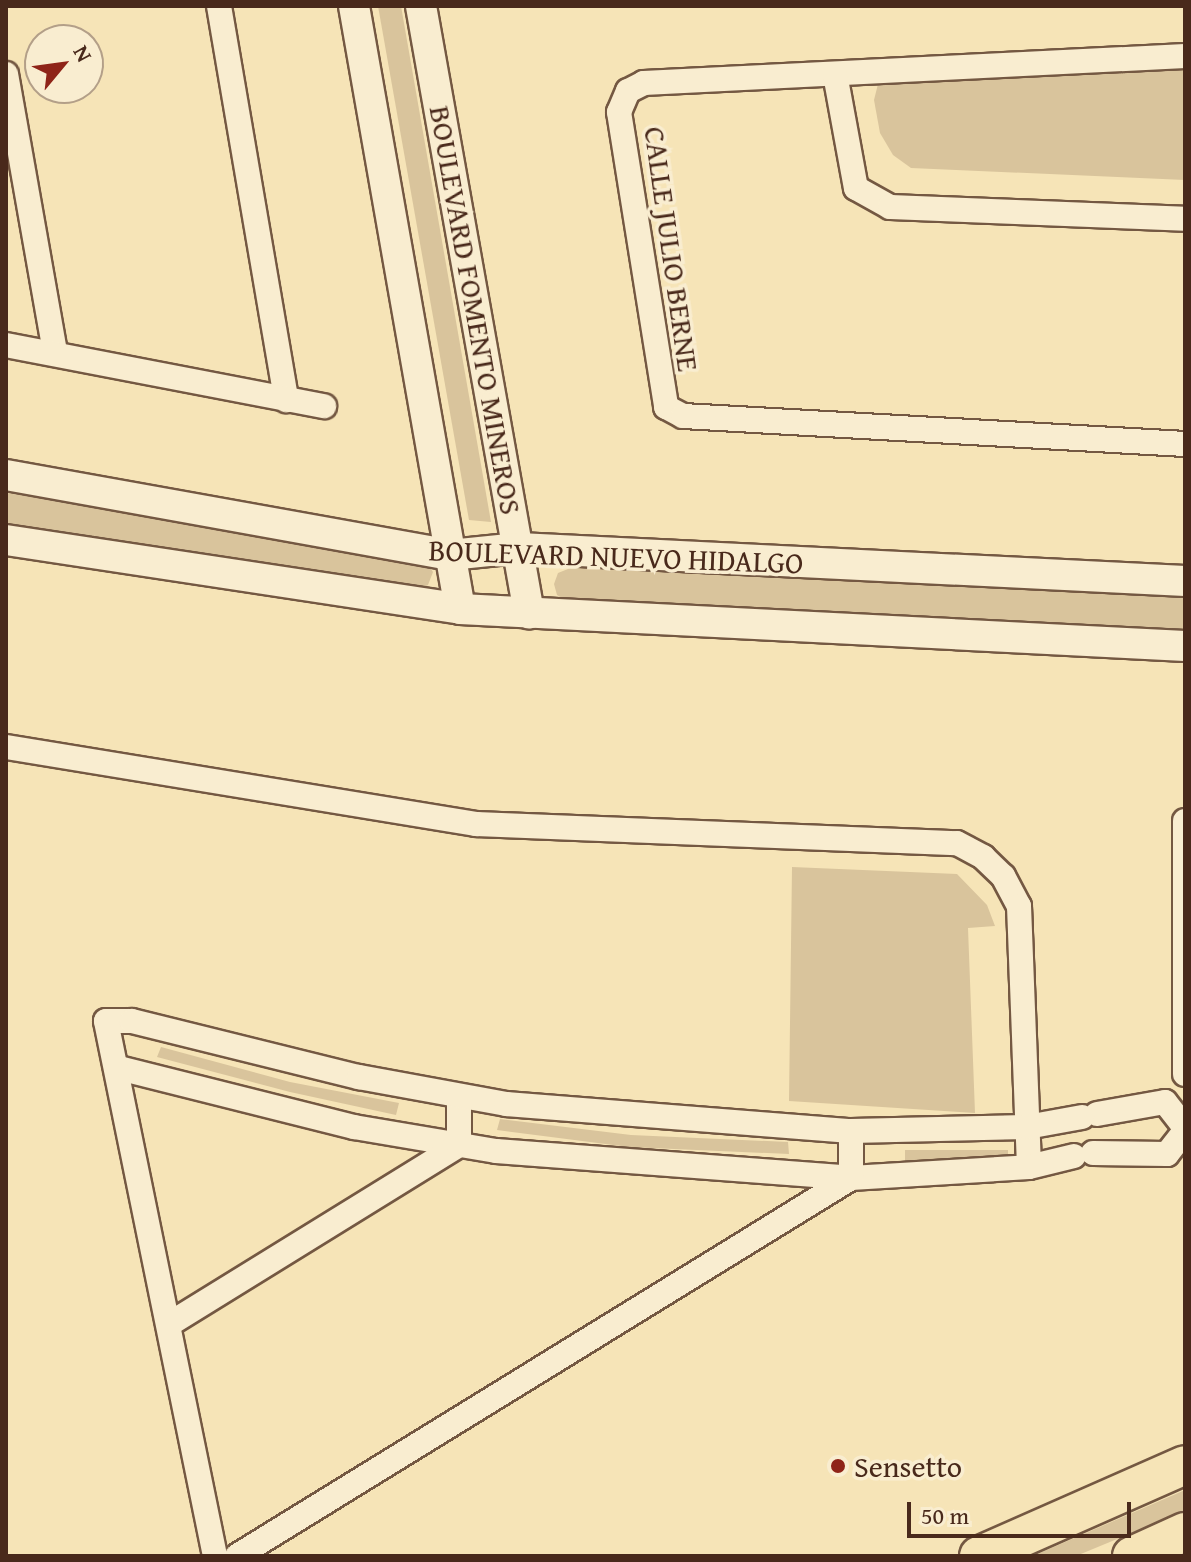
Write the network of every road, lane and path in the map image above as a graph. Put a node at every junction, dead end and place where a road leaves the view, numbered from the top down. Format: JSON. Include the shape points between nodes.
{"nodes":[{"id":1,"x":219,"y":6,"type":"edge"},
{"id":2,"x":354,"y":6,"type":"edge"},
{"id":3,"x":421,"y":6,"type":"edge"},
{"id":4,"x":1185,"y":56,"type":"edge"},
{"id":5,"x":6,"y":74,"type":"edge"},
{"id":6,"x":835,"y":74,"type":"junction"},
{"id":7,"x":1185,"y":219,"type":"edge"},
{"id":8,"x":6,"y":345,"type":"edge"},
{"id":9,"x":55,"y":353,"type":"junction"},
{"id":10,"x":286,"y":400,"type":"junction"},
{"id":11,"x":324,"y":406,"type":"dead end"},
{"id":12,"x":1185,"y":444,"type":"edge"},
{"id":13,"x":6,"y":475,"type":"edge"},
{"id":14,"x":6,"y":540,"type":"edge"},
{"id":15,"x":519,"y":548,"type":"junction"},
{"id":16,"x":450,"y":555,"type":"junction"},
{"id":17,"x":1185,"y":581,"type":"edge"},
{"id":18,"x":460,"y":609,"type":"junction"},
{"id":19,"x":529,"y":613,"type":"junction"},
{"id":20,"x":1185,"y":646,"type":"edge"},
{"id":21,"x":6,"y":747,"type":"edge"},
{"id":22,"x":1185,"y":821,"type":"edge"},
{"id":23,"x":119,"y":1068,"type":"junction"},
{"id":24,"x":1185,"y":1074,"type":"edge"},
{"id":25,"x":459,"y":1096,"type":"junction"},
{"id":26,"x":1027,"y":1127,"type":"junction"},
{"id":27,"x":1185,"y":1130,"type":"edge"},
{"id":28,"x":851,"y":1131,"type":"junction"},
{"id":29,"x":459,"y":1145,"type":"junction"},
{"id":30,"x":1029,"y":1167,"type":"junction"},
{"id":31,"x":851,"y":1178,"type":"junction"},
{"id":32,"x":171,"y":1323,"type":"junction"},
{"id":33,"x":1185,"y":1465,"type":"edge"},
{"id":34,"x":1185,"y":1532,"type":"edge"},
{"id":35,"x":215,"y":1556,"type":"edge"},
{"id":36,"x":237,"y":1556,"type":"edge"},
{"id":37,"x":979,"y":1556,"type":"edge"},
{"id":38,"x":1132,"y":1556,"type":"edge"}],
"edges":[{"from":1,"to":10,"type":"street"},
{"from":2,"to":16,"type":"street"},
{"from":3,"to":15,"type":"street","name":"BOULEVARD FOMENTO MINEROS"},
{"from":4,"to":6,"type":"street","name":"CALLE JULIO BERNE"},
{"from":5,"to":9,"type":"street"},
{"from":6,"to":7,"type":"street","via":[[856,188],[890,207]]},
{"from":6,"to":12,"type":"street","name":"CALLE JULIO BERNE","via":[[644,83],[628,91],[619,112],[666,407],[683,416]]},
{"from":8,"to":9,"type":"street"},
{"from":9,"to":10,"type":"street"},
{"from":10,"to":11,"type":"street"},
{"from":13,"to":16,"type":"street","name":"BOULEVARD NUEVO HIDALGO"},
{"from":14,"to":18,"type":"street","name":"BOULEVARD NUEVO HIDALGO"},
{"from":15,"to":16,"type":"street","name":"BOULEVARD NUEVO HIDALGO"},
{"from":15,"to":17,"type":"street","name":"BOULEVARD NUEVO HIDALGO"},
{"from":15,"to":19,"type":"street","name":"BOULEVARD FOMENTO MINEROS"},
{"from":16,"to":18,"type":"street"},
{"from":18,"to":19,"type":"street","name":"BOULEVARD NUEVO HIDALGO"},
{"from":19,"to":20,"type":"street","name":"BOULEVARD NUEVO HIDALGO"},
{"from":21,"to":26,"type":"street","via":[[476,824],[957,843],[1003,876],[1019,906]]},
{"from":22,"to":24,"type":"street"},
{"from":23,"to":25,"type":"street","via":[[106,1021],[132,1021]]},
{"from":23,"to":29,"type":"street","via":[[354,1127]]},
{"from":23,"to":32,"type":"street"},
{"from":25,"to":28,"type":"street"},
{"from":25,"to":29,"type":"street"},
{"from":26,"to":27,"type":"street","via":[[1165,1102]]},
{"from":26,"to":28,"type":"street"},
{"from":26,"to":30,"type":"street"},
{"from":27,"to":30,"type":"street","via":[[1167,1154],[1083,1154]]},
{"from":28,"to":31,"type":"street"},
{"from":29,"to":31,"type":"street"},
{"from":29,"to":32,"type":"street"},
{"from":30,"to":31,"type":"street"},
{"from":31,"to":36,"type":"street"},
{"from":32,"to":35,"type":"street"},
{"from":33,"to":37,"type":"main road"},
{"from":34,"to":38,"type":"main road"}]}
